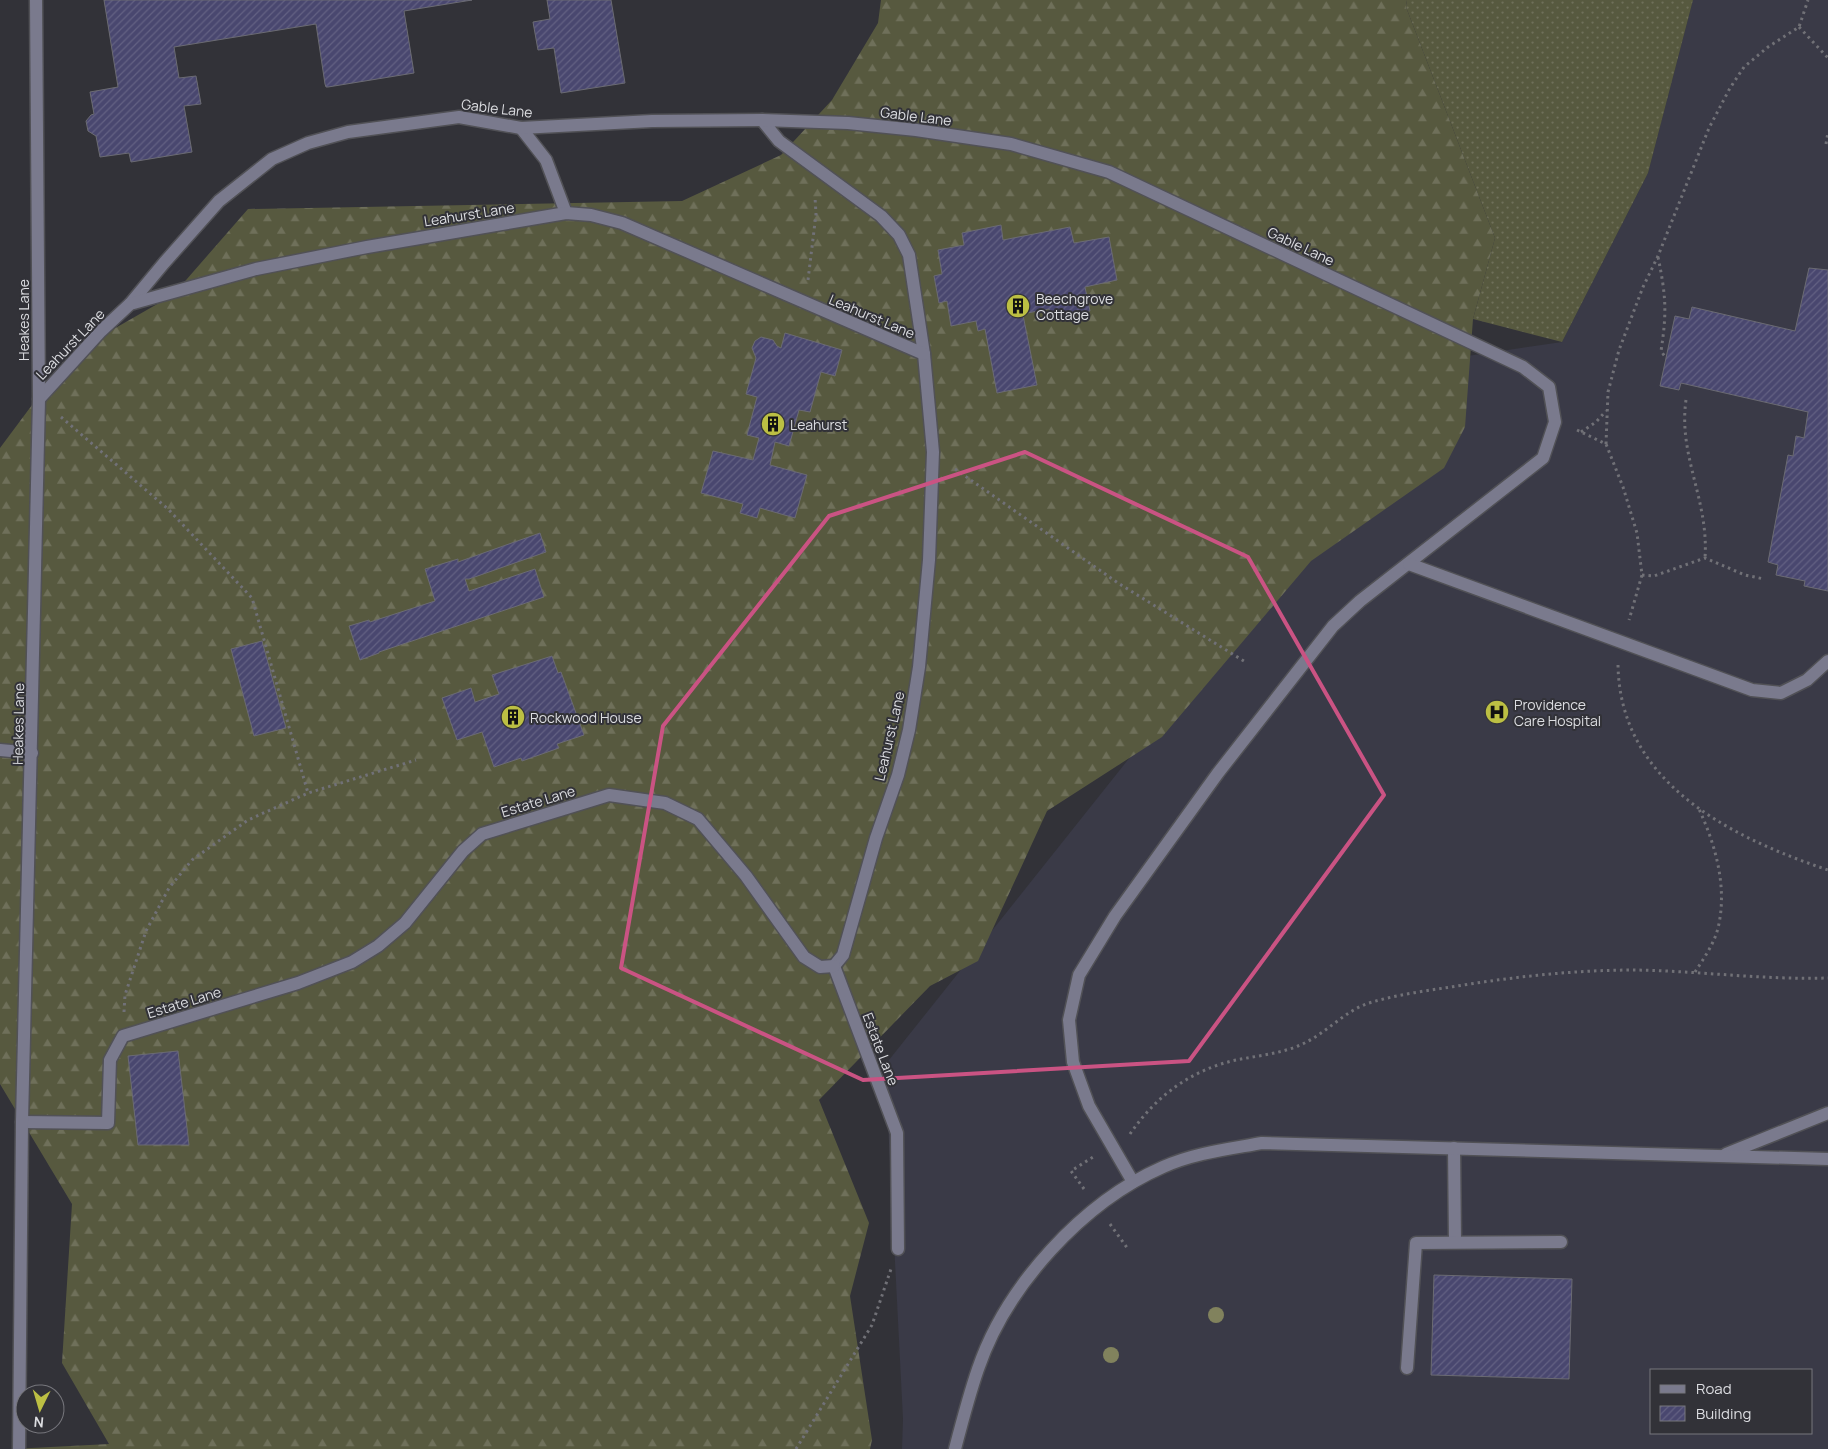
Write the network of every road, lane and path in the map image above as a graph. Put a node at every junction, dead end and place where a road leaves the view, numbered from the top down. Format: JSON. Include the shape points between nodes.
{"nodes":[{"id":1,"x":36,"y":0,"type":"edge"},
{"id":2,"x":1808,"y":0,"type":"edge"},
{"id":3,"x":1799,"y":27,"type":"junction"},
{"id":4,"x":1828,"y":58,"type":"edge"},
{"id":5,"x":762,"y":120,"type":"junction"},
{"id":6,"x":521,"y":128,"type":"junction"},
{"id":7,"x":1828,"y":132,"type":"edge"},
{"id":8,"x":1826,"y":144,"type":"dead end"},
{"id":9,"x":812,"y":166,"type":"junction"},
{"id":10,"x":566,"y":213,"type":"junction"},
{"id":11,"x":1658,"y":256,"type":"junction"},
{"id":12,"x":130,"y":304,"type":"junction"},
{"id":13,"x":805,"y":304,"type":"junction"},
{"id":14,"x":924,"y":354,"type":"junction"},
{"id":15,"x":1666,"y":358,"type":"dead end"},
{"id":16,"x":39,"y":399,"type":"junction"},
{"id":17,"x":1686,"y":400,"type":"dead end"},
{"id":18,"x":1606,"y":411,"type":"junction"},
{"id":19,"x":1581,"y":432,"type":"dead end"},
{"id":20,"x":1606,"y":444,"type":"dead end"},
{"id":21,"x":932,"y":452,"type":"junction"},
{"id":22,"x":1705,"y":558,"type":"junction"},
{"id":23,"x":1409,"y":564,"type":"junction"},
{"id":24,"x":1642,"y":575,"type":"dead end"},
{"id":25,"x":1764,"y":579,"type":"dead end"},
{"id":26,"x":1828,"y":661,"type":"edge"},
{"id":27,"x":1248,"y":663,"type":"dead end"},
{"id":28,"x":0,"y":750,"type":"edge"},
{"id":29,"x":32,"y":753,"type":"junction"},
{"id":30,"x":416,"y":760,"type":"dead end"},
{"id":31,"x":308,"y":793,"type":"junction"},
{"id":32,"x":1698,"y":806,"type":"dead end"},
{"id":33,"x":834,"y":966,"type":"junction"},
{"id":34,"x":1695,"y":972,"type":"junction"},
{"id":35,"x":1828,"y":978,"type":"edge"},
{"id":36,"x":123,"y":1036,"type":"junction"},
{"id":37,"x":1828,"y":1113,"type":"edge"},
{"id":38,"x":22,"y":1122,"type":"junction"},
{"id":39,"x":1112,"y":1146,"type":"junction"},
{"id":40,"x":1454,"y":1148,"type":"junction"},
{"id":41,"x":1722,"y":1156,"type":"junction"},
{"id":42,"x":1828,"y":1159,"type":"edge"},
{"id":43,"x":1132,"y":1182,"type":"junction"},
{"id":44,"x":1098,"y":1207,"type":"junction"},
{"id":45,"x":1455,"y":1242,"type":"junction"},
{"id":46,"x":1561,"y":1242,"type":"dead end"},
{"id":47,"x":898,"y":1249,"type":"joint"},
{"id":48,"x":1128,"y":1249,"type":"dead end"},
{"id":49,"x":1407,"y":1368,"type":"dead end"},
{"id":50,"x":19,"y":1449,"type":"edge"},
{"id":51,"x":796,"y":1449,"type":"edge"},
{"id":52,"x":955,"y":1449,"type":"edge"}],
"edges":[{"from":1,"to":16,"type":"lane","name":"Heakes Lane"},
{"from":2,"to":3,"type":"path"},
{"from":3,"to":4,"type":"path"},
{"from":3,"to":11,"type":"path","via":[[1744,67],[1730,88],[1709,128]]},
{"from":5,"to":6,"type":"lane","name":"Gable Lane","via":[[652,121]]},
{"from":5,"to":9,"type":"lane","name":"Leahurst Lane","via":[[780,141]]},
{"from":5,"to":23,"type":"lane","name":"Gable Lane","via":[[868,125],[1002,142],[1109,172],[1524,367],[1549,387],[1555,422],[1543,458]]},
{"from":6,"to":10,"type":"lane","via":[[546,160]]},
{"from":6,"to":12,"type":"lane","name":"Gable Lane","via":[[458,117],[348,132],[308,143],[272,159],[219,201]]},
{"from":7,"to":8,"type":"path"},
{"from":9,"to":13,"type":"path","via":[[816,214]]},
{"from":9,"to":14,"type":"lane","name":"Leahurst Lane","via":[[881,216],[899,235],[908,255]]},
{"from":10,"to":12,"type":"lane","name":"Leahurst Lane","via":[[256,269]]},
{"from":10,"to":13,"type":"lane","name":"Leahurst Lane","via":[[622,223]]},
{"from":11,"to":15,"type":"path","via":[[1667,313],[1661,351]]},
{"from":11,"to":18,"type":"path","via":[[1619,350]]},
{"from":12,"to":16,"type":"lane","name":"Leahurst Lane"},
{"from":13,"to":14,"type":"lane","name":"Leahurst Lane"},
{"from":14,"to":21,"type":"lane","name":"Leahurst Lane"},
{"from":16,"to":29,"type":"lane","name":"Heakes Lane"},
{"from":16,"to":31,"type":"path","via":[[168,509],[252,598]]},
{"from":17,"to":22,"type":"path","via":[[1687,455],[1703,508],[1707,536]]},
{"from":18,"to":19,"type":"path"},
{"from":18,"to":20,"type":"path"},
{"from":21,"to":27,"type":"path","via":[[1118,583]]},
{"from":21,"to":33,"type":"lane","name":"Leahurst Lane","via":[[927,580],[909,730],[843,955]]},
{"from":22,"to":24,"type":"path","via":[[1654,576]]},
{"from":22,"to":25,"type":"path"},
{"from":23,"to":26,"type":"lane","via":[[1752,690],[1781,693],[1807,680]]},
{"from":23,"to":39,"type":"lane","name":"Gable Lane","via":[[1333,626],[1218,774],[1115,916],[1079,975],[1069,1020],[1074,1062],[1089,1106]]},
{"from":28,"to":29,"type":"lane"},
{"from":29,"to":38,"type":"lane","name":"Heakes Lane"},
{"from":30,"to":31,"type":"path"},
{"from":31,"to":36,"type":"path","via":[[248,820],[192,860],[169,888],[146,931],[126,995]]},
{"from":32,"to":34,"type":"path","via":[[1716,857],[1721,897],[1718,927],[1709,951]]},
{"from":33,"to":36,"type":"lane","name":"Estate Lane","via":[[820,967],[804,957],[746,876],[698,819],[665,803],[609,795],[482,834],[463,851],[405,923],[378,946],[352,962],[298,983]]},
{"from":33,"to":47,"type":"lane","name":"Estate Lane","via":[[897,1133]]},
{"from":34,"to":35,"type":"path"},
{"from":34,"to":39,"type":"path","via":[[1563,972],[1499,979],[1370,1003],[1298,1046],[1198,1072],[1167,1092],[1129,1135]]},
{"from":36,"to":38,"type":"lane","via":[[110,1060],[108,1124]]},
{"from":37,"to":41,"type":"lane"},
{"from":38,"to":50,"type":"lane","name":"Heakes Lane"},
{"from":39,"to":43,"type":"lane","name":"Gable Lane"},
{"from":39,"to":44,"type":"path","via":[[1071,1171]]},
{"from":40,"to":41,"type":"lane"},
{"from":40,"to":43,"type":"lane","via":[[1262,1143],[1206,1153],[1164,1166]]},
{"from":40,"to":45,"type":"lane"},
{"from":41,"to":42,"type":"lane"},
{"from":43,"to":44,"type":"lane"},
{"from":44,"to":48,"type":"path"},
{"from":44,"to":52,"type":"lane","via":[[1041,1261],[1008,1305],[978,1367]]},
{"from":45,"to":46,"type":"lane"},
{"from":45,"to":49,"type":"lane","via":[[1416,1243]]},
{"from":47,"to":51,"type":"path","via":[[872,1325]]}]}
